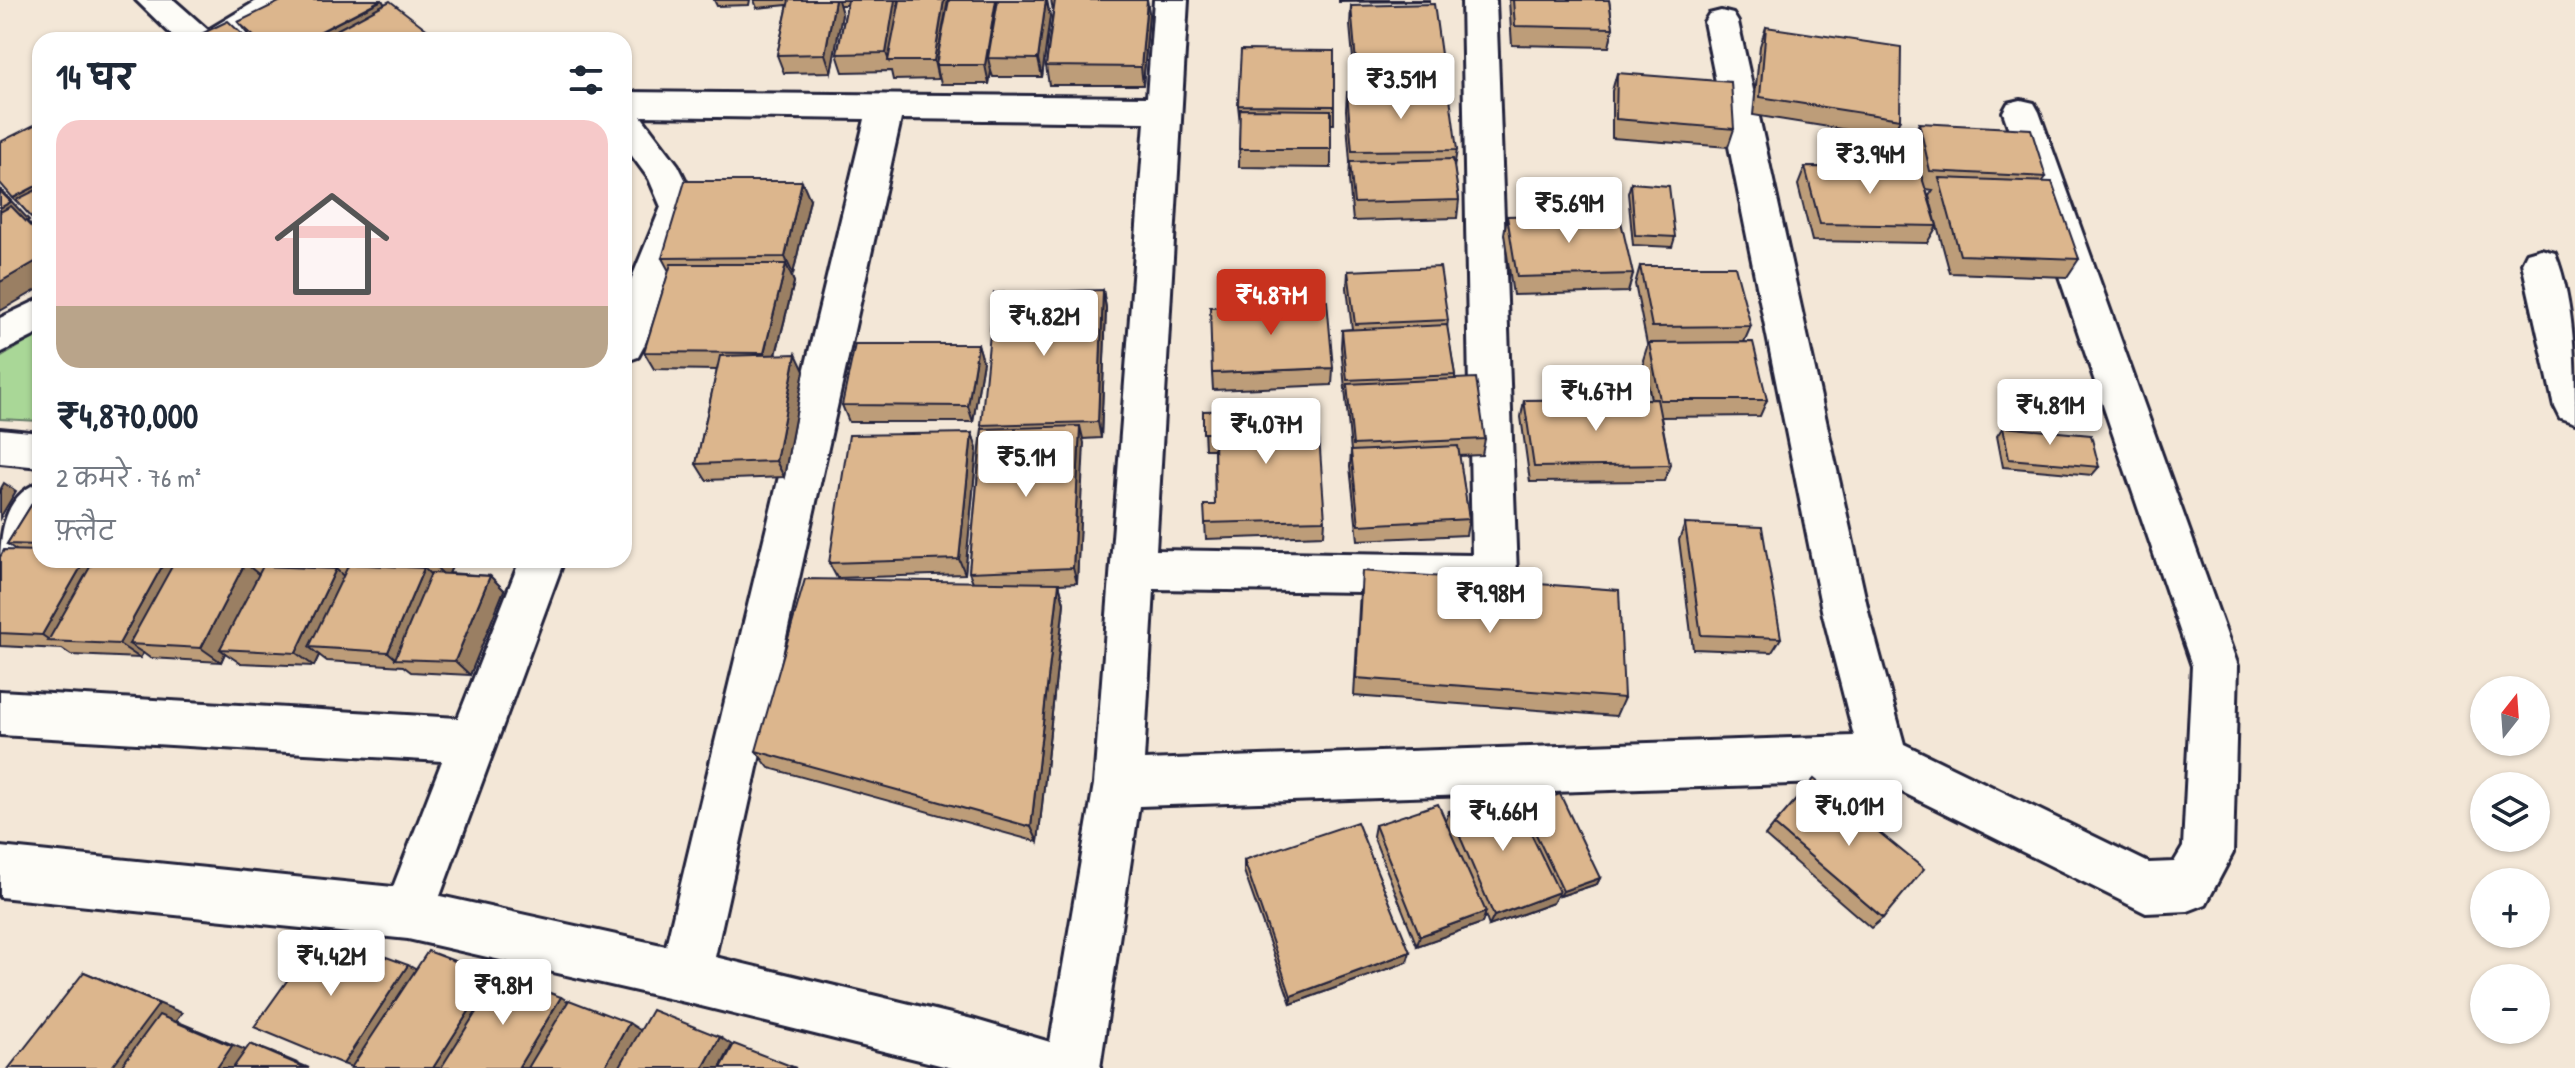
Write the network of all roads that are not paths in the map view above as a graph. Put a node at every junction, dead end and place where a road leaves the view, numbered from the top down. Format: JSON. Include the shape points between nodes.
{"nodes":[{"id":1,"x":153,"y":0,"type":"edge"},
{"id":2,"x":283,"y":0,"type":"edge"},
{"id":3,"x":1171,"y":0,"type":"edge"},
{"id":4,"x":1479,"y":0,"type":"edge"},
{"id":5,"x":1721,"y":22,"type":"dead end"},
{"id":6,"x":189,"y":32,"type":"edge"},
{"id":7,"x":229,"y":32,"type":"edge"},
{"id":8,"x":632,"y":104,"type":"edge"},
{"id":9,"x":886,"y":107,"type":"junction"},
{"id":10,"x":1165,"y":110,"type":"junction"},
{"id":11,"x":2021,"y":112,"type":"dead end"},
{"id":12,"x":632,"y":130,"type":"edge"},
{"id":13,"x":2541,"y":263,"type":"dead end"},
{"id":14,"x":32,"y":319,"type":"edge"},
{"id":15,"x":632,"y":326,"type":"edge"},
{"id":16,"x":0,"y":337,"type":"edge"},
{"id":17,"x":2575,"y":406,"type":"edge"},
{"id":18,"x":0,"y":446,"type":"edge"},
{"id":19,"x":32,"y":449,"type":"edge"},
{"id":20,"x":32,"y":512,"type":"edge"},
{"id":21,"x":0,"y":559,"type":"edge"},
{"id":22,"x":539,"y":568,"type":"edge"},
{"id":23,"x":1132,"y":569,"type":"junction"},
{"id":24,"x":0,"y":713,"type":"edge"},
{"id":25,"x":475,"y":741,"type":"junction"},
{"id":26,"x":1884,"y":758,"type":"junction"},
{"id":27,"x":1118,"y":784,"type":"junction"},
{"id":28,"x":0,"y":872,"type":"edge"},
{"id":29,"x":408,"y":914,"type":"junction"},
{"id":30,"x":685,"y":976,"type":"junction"},
{"id":31,"x":968,"y":1057,"type":"edge"},
{"id":32,"x":1048,"y":1068,"type":"edge"},
{"id":33,"x":1073,"y":1068,"type":"edge"}],
"edges":[{"from":1,"to":6,"type":"street"},
{"from":2,"to":7,"type":"street"},
{"from":3,"to":10,"type":"street"},
{"from":4,"to":23,"type":"street","via":[[1495,575]]},
{"from":5,"to":26,"type":"street","via":[[1846,615]]},
{"from":8,"to":9,"type":"street"},
{"from":9,"to":10,"type":"street"},
{"from":9,"to":30,"type":"street"},
{"from":10,"to":23,"type":"street"},
{"from":11,"to":26,"type":"street","via":[[2215,666],[2208,853],[2188,886],[2146,888]]},
{"from":12,"to":15,"type":"street","via":[[665,174],[680,207]]},
{"from":13,"to":17,"type":"street"},
{"from":14,"to":16,"type":"street"},
{"from":18,"to":19,"type":"street"},
{"from":20,"to":21,"type":"street"},
{"from":22,"to":25,"type":"street"},
{"from":23,"to":27,"type":"street"},
{"from":24,"to":25,"type":"street"},
{"from":25,"to":29,"type":"street"},
{"from":26,"to":27,"type":"street"},
{"from":27,"to":33,"type":"street"},
{"from":28,"to":29,"type":"street"},
{"from":29,"to":30,"type":"street"},
{"from":30,"to":31,"type":"street"},
{"from":31,"to":32,"type":"street"}]}
